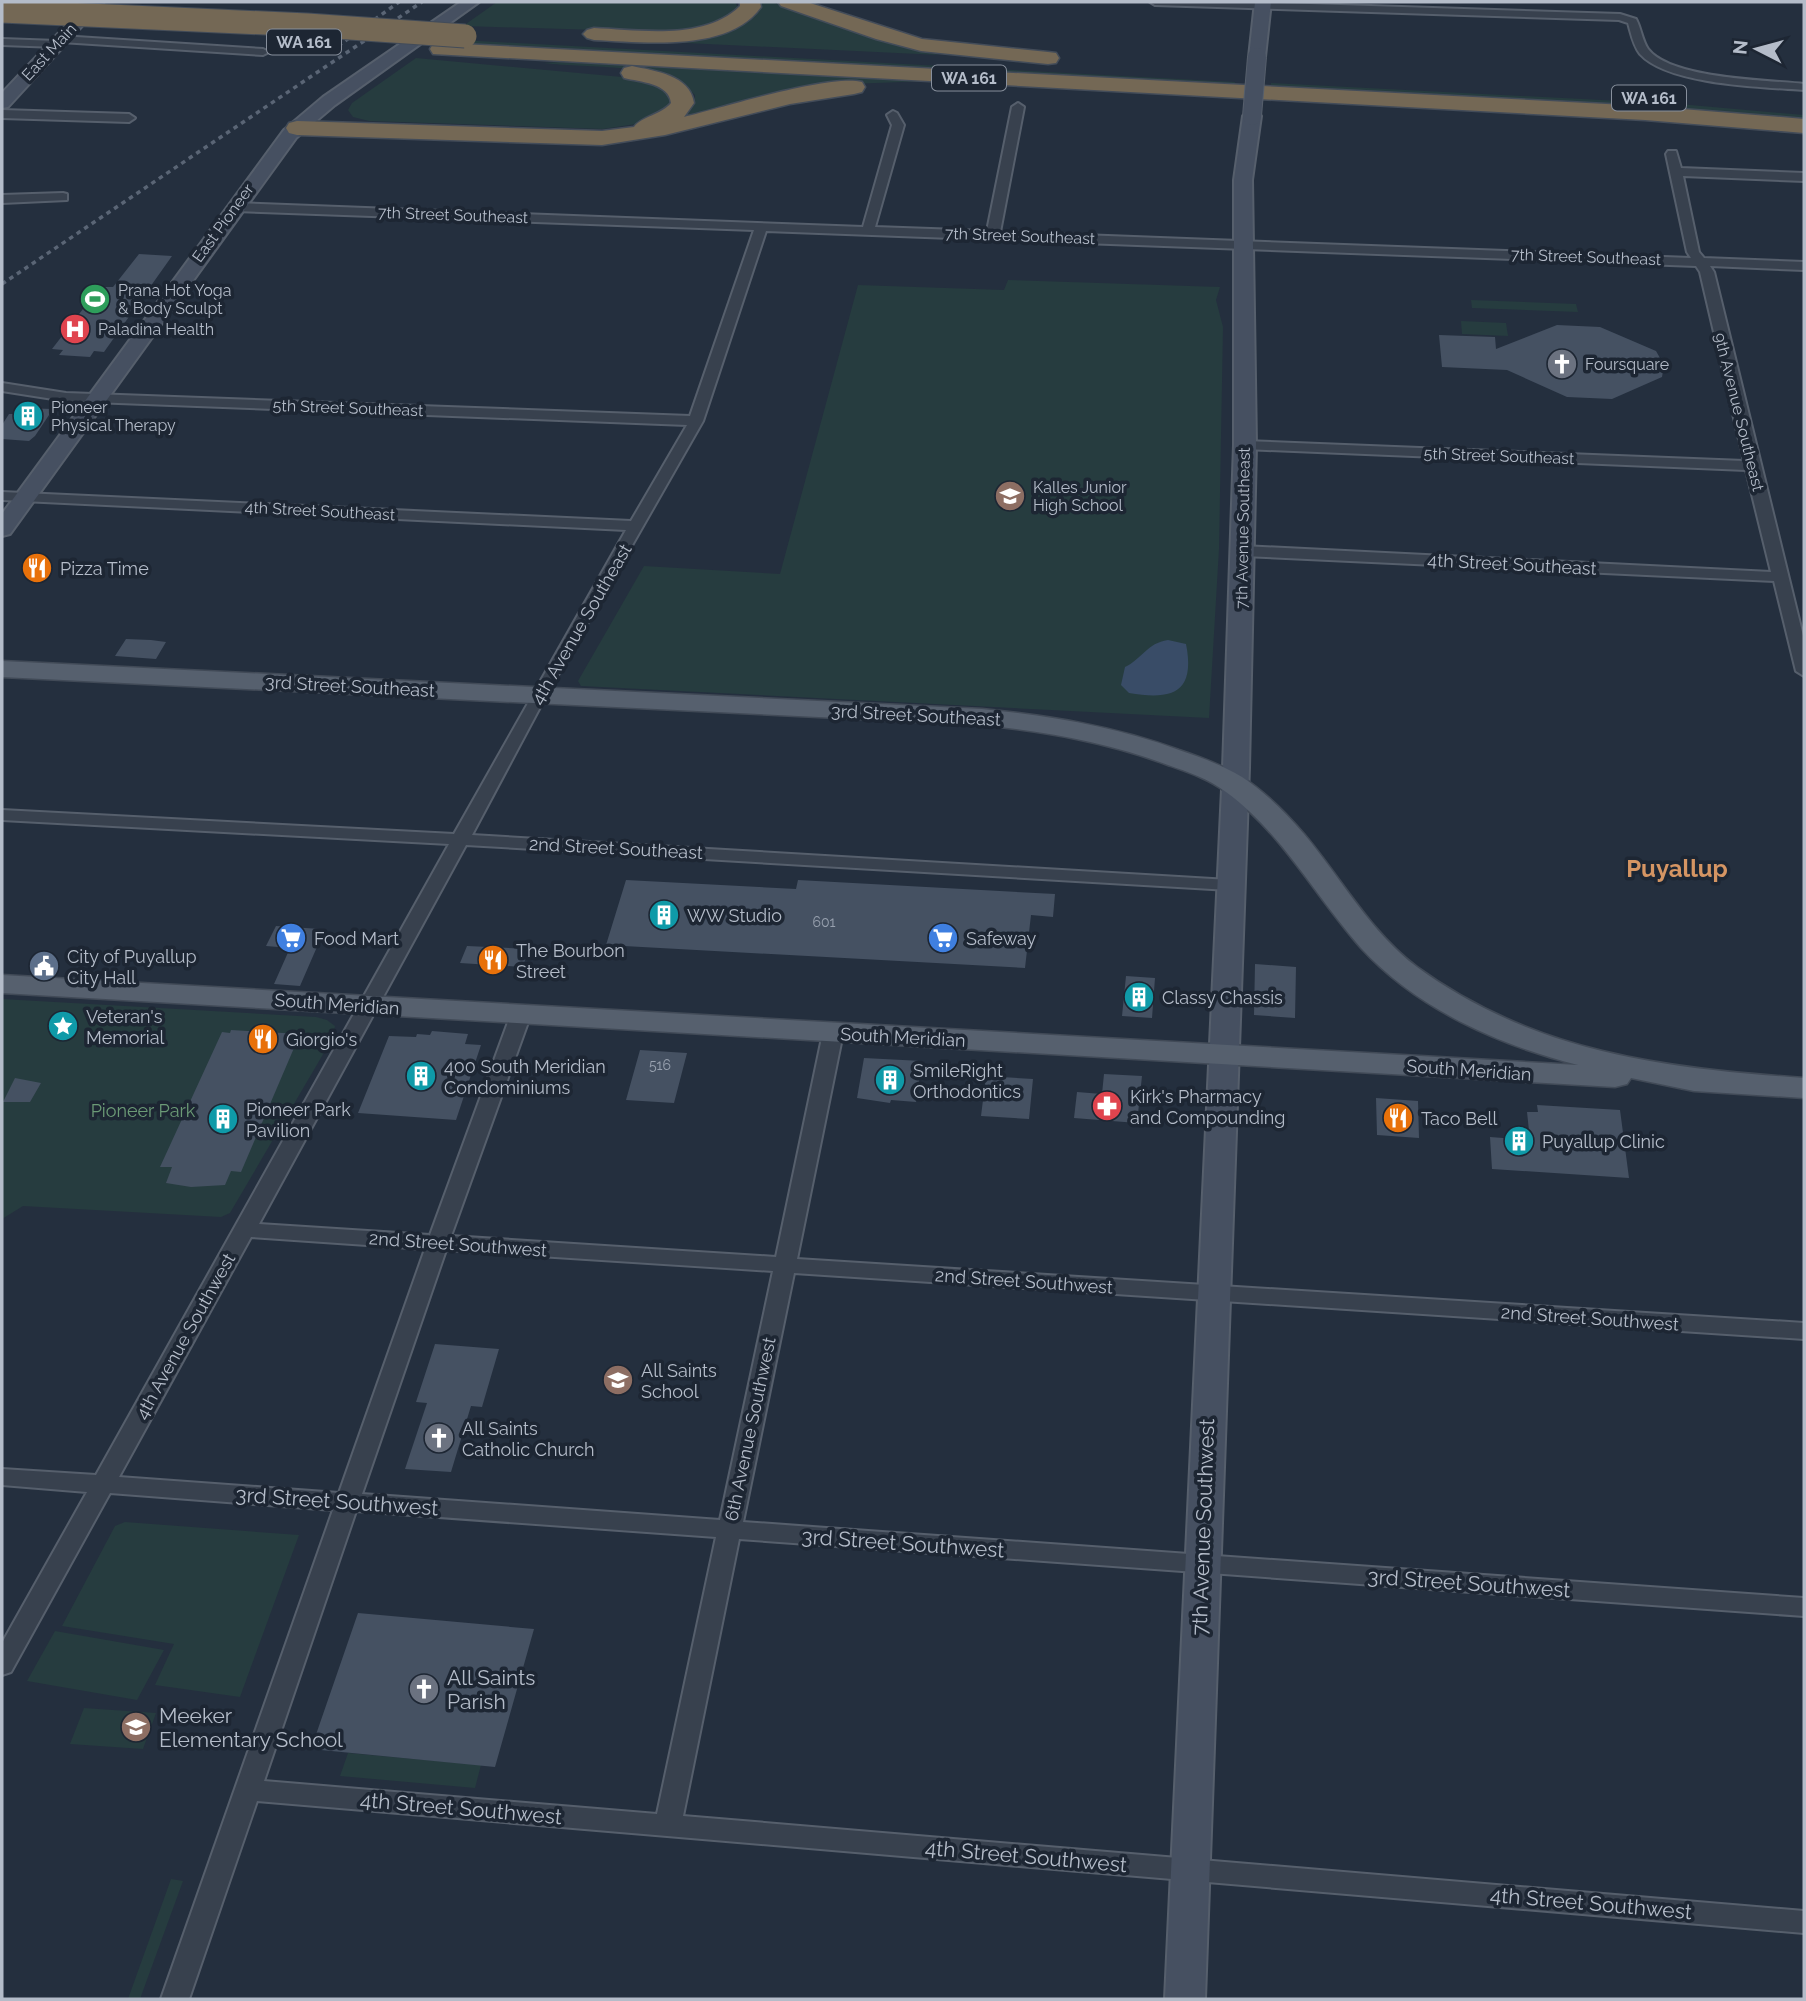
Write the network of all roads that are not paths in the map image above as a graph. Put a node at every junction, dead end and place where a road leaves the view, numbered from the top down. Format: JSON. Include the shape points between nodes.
{"nodes":[{"id":1,"x":96,"y":2,"type":"edge"},
{"id":2,"x":471,"y":2,"type":"edge"},
{"id":3,"x":750,"y":2,"type":"edge"},
{"id":4,"x":788,"y":2,"type":"edge"},
{"id":5,"x":1155,"y":2,"type":"edge"},
{"id":6,"x":1629,"y":2,"type":"edge"},
{"id":7,"x":1263,"y":4,"type":"edge"},
{"id":8,"x":2,"y":11,"type":"edge"},
{"id":9,"x":1625,"y":18,"type":"junction"},
{"id":10,"x":2,"y":26,"type":"edge"},
{"id":11,"x":166,"y":27,"type":"junction"},
{"id":12,"x":569,"y":33,"type":"dead end"},
{"id":13,"x":2,"y":42,"type":"edge"},
{"id":14,"x":59,"y":42,"type":"junction"},
{"id":15,"x":298,"y":46,"type":"dead end"},
{"id":16,"x":363,"y":51,"type":"dead end"},
{"id":17,"x":262,"y":52,"type":"dead end"},
{"id":18,"x":435,"y":53,"type":"junction"},
{"id":19,"x":1068,"y":59,"type":"dead end"},
{"id":20,"x":1194,"y":68,"type":"dead end"},
{"id":21,"x":1804,"y":87,"type":"edge"},
{"id":22,"x":1495,"y":98,"type":"junction"},
{"id":23,"x":2,"y":103,"type":"edge"},
{"id":24,"x":1017,"y":107,"type":"dead end"},
{"id":25,"x":1804,"y":111,"type":"edge"},
{"id":26,"x":2,"y":114,"type":"edge"},
{"id":27,"x":893,"y":115,"type":"dead end"},
{"id":28,"x":130,"y":118,"type":"dead end"},
{"id":29,"x":299,"y":125,"type":"junction"},
{"id":30,"x":1804,"y":126,"type":"edge"},
{"id":31,"x":1672,"y":154,"type":"dead end"},
{"id":32,"x":1676,"y":172,"type":"junction"},
{"id":33,"x":1804,"y":177,"type":"edge"},
{"id":34,"x":63,"y":197,"type":"dead end"},
{"id":35,"x":2,"y":199,"type":"edge"},
{"id":36,"x":235,"y":207,"type":"junction"},
{"id":37,"x":761,"y":227,"type":"junction"},
{"id":38,"x":868,"y":230,"type":"junction"},
{"id":39,"x":993,"y":235,"type":"junction"},
{"id":40,"x":1242,"y":244,"type":"junction"},
{"id":41,"x":1701,"y":261,"type":"junction"},
{"id":42,"x":1804,"y":265,"type":"edge"},
{"id":43,"x":2,"y":387,"type":"edge"},
{"id":44,"x":96,"y":398,"type":"junction"},
{"id":45,"x":696,"y":421,"type":"junction"},
{"id":46,"x":1245,"y":445,"type":"junction"},
{"id":47,"x":1752,"y":466,"type":"junction"},
{"id":48,"x":2,"y":496,"type":"edge"},
{"id":49,"x":25,"y":497,"type":"junction"},
{"id":50,"x":637,"y":526,"type":"junction"},
{"id":51,"x":2,"y":529,"type":"edge"},
{"id":52,"x":1243,"y":551,"type":"junction"},
{"id":53,"x":1780,"y":577,"type":"junction"},
{"id":54,"x":2,"y":669,"type":"edge"},
{"id":55,"x":1804,"y":671,"type":"edge"},
{"id":56,"x":538,"y":696,"type":"junction"},
{"id":57,"x":1235,"y":786,"type":"junction"},
{"id":58,"x":2,"y":815,"type":"edge"},
{"id":59,"x":461,"y":839,"type":"junction"},
{"id":60,"x":1229,"y":885,"type":"junction"},
{"id":61,"x":2,"y":984,"type":"edge"},
{"id":62,"x":369,"y":1007,"type":"junction"},
{"id":63,"x":521,"y":1014,"type":"junction"},
{"id":64,"x":833,"y":1032,"type":"junction"},
{"id":65,"x":1225,"y":1055,"type":"junction"},
{"id":66,"x":1714,"y":1082,"type":"junction"},
{"id":67,"x":1804,"y":1088,"type":"edge"},
{"id":68,"x":244,"y":1230,"type":"junction"},
{"id":69,"x":438,"y":1243,"type":"junction"},
{"id":70,"x":784,"y":1265,"type":"junction"},
{"id":71,"x":1212,"y":1293,"type":"junction"},
{"id":72,"x":1804,"y":1331,"type":"edge"},
{"id":73,"x":2,"y":1477,"type":"edge"},
{"id":74,"x":103,"y":1484,"type":"junction"},
{"id":75,"x":349,"y":1502,"type":"junction"},
{"id":76,"x":729,"y":1530,"type":"junction"},
{"id":77,"x":1201,"y":1564,"type":"junction"},
{"id":78,"x":1804,"y":1607,"type":"edge"},
{"id":79,"x":2,"y":1665,"type":"edge"},
{"id":80,"x":248,"y":1790,"type":"junction"},
{"id":81,"x":668,"y":1825,"type":"junction"},
{"id":82,"x":1190,"y":1870,"type":"junction"},
{"id":83,"x":1804,"y":1922,"type":"edge"},
{"id":84,"x":174,"y":1999,"type":"edge"},
{"id":85,"x":1185,"y":1999,"type":"edge"}],
"edges":[{"from":1,"to":14,"type":"street","name":"East Main"},
{"from":2,"to":29,"type":"street","name":"East Pioneer"},
{"from":3,"to":12,"type":"highway","via":[[751,8],[738,20],[697,33]]},
{"from":4,"to":19,"type":"highway","via":[[921,45]]},
{"from":5,"to":7,"type":"street"},
{"from":6,"to":9,"type":"street","via":[[1632,16]]},
{"from":7,"to":9,"type":"street"},
{"from":7,"to":40,"type":"street","name":"7th Avenue Southeast","bridge":true,"via":[[1243,180]]},
{"from":8,"to":11,"type":"highway","number":"WA 161","bridge":true},
{"from":9,"to":21,"type":"street","via":[[1634,24],[1646,54],[1661,64],[1703,76]]},
{"from":10,"to":11,"type":"highway","number":"WA 161"},
{"from":11,"to":15,"type":"highway"},
{"from":11,"to":18,"type":"highway","number":"WA 161"},
{"from":11,"to":22,"type":"highway","number":"WA 161","bridge":true,"via":[[475,32]]},
{"from":13,"to":14,"type":"street"},
{"from":14,"to":17,"type":"street"},
{"from":14,"to":23,"type":"street","name":"East Main"},
{"from":16,"to":18,"type":"highway"},
{"from":18,"to":22,"type":"highway","number":"WA 161"},
{"from":18,"to":29,"type":"highway","via":[[649,75],[679,89],[682,102],[661,121],[595,133]]},
{"from":20,"to":22,"type":"highway"},
{"from":22,"to":25,"type":"highway","number":"WA 161","via":[[1701,102]]},
{"from":22,"to":29,"type":"highway","via":[[877,85],[822,91],[602,138]]},
{"from":22,"to":30,"type":"highway","number":"WA 161"},
{"from":24,"to":39,"type":"street"},
{"from":26,"to":28,"type":"street"},
{"from":27,"to":38,"type":"street","via":[[898,125]]},
{"from":29,"to":36,"type":"street","name":"East Pioneer"},
{"from":31,"to":32,"type":"street","name":"9th Avenue Southeast"},
{"from":32,"to":33,"type":"street"},
{"from":32,"to":41,"type":"street","name":"9th Avenue Southeast","via":[[1693,252]]},
{"from":34,"to":35,"type":"street"},
{"from":36,"to":37,"type":"street","name":"7th Street Southeast"},
{"from":36,"to":44,"type":"street","name":"East Pioneer"},
{"from":37,"to":38,"type":"street","name":"7th Street Southeast"},
{"from":37,"to":45,"type":"street","name":"4th Avenue Southeast"},
{"from":38,"to":39,"type":"street","name":"7th Street Southeast"},
{"from":39,"to":40,"type":"street","name":"7th Street Southeast"},
{"from":40,"to":41,"type":"street","name":"7th Street Southeast"},
{"from":40,"to":46,"type":"street","name":"7th Avenue Southeast"},
{"from":41,"to":42,"type":"street","name":"7th Street Southeast"},
{"from":41,"to":47,"type":"street","name":"9th Avenue Southeast"},
{"from":43,"to":44,"type":"street","name":"5th Street Southeast"},
{"from":44,"to":45,"type":"street","name":"5th Street Southeast"},
{"from":44,"to":49,"type":"street","name":"East Pioneer"},
{"from":45,"to":50,"type":"street","name":"4th Avenue Southeast"},
{"from":46,"to":47,"type":"street","name":"5th Street Southeast"},
{"from":46,"to":52,"type":"street","name":"7th Avenue Southeast"},
{"from":47,"to":53,"type":"street","name":"9th Avenue Southeast"},
{"from":48,"to":49,"type":"street","name":"4th Street Southeast"},
{"from":49,"to":50,"type":"street","name":"4th Street Southeast"},
{"from":49,"to":51,"type":"street","name":"East Pioneer"},
{"from":50,"to":56,"type":"street","name":"4th Avenue Southeast"},
{"from":52,"to":53,"type":"street","name":"4th Street Southeast"},
{"from":52,"to":57,"type":"street","name":"7th Avenue Southeast"},
{"from":53,"to":55,"type":"street","name":"9th Avenue Southeast"},
{"from":54,"to":56,"type":"main road","name":"3rd Street Southeast"},
{"from":56,"to":57,"type":"main road","name":"3rd Street Southeast","via":[[982,717],[1085,730],[1185,761]]},
{"from":56,"to":59,"type":"street","name":"4th Avenue Southeast"},
{"from":57,"to":60,"type":"street","name":"7th Avenue Southeast"},
{"from":57,"to":66,"type":"main road","name":"3rd Street Southeast","via":[[1289,834],[1392,961],[1434,992],[1483,1019],[1559,1049],[1625,1067]]},
{"from":58,"to":59,"type":"street","name":"2nd Street Southeast"},
{"from":59,"to":60,"type":"street","name":"2nd Street Southeast"},
{"from":59,"to":62,"type":"street","name":"4th Avenue Southeast"},
{"from":60,"to":65,"type":"street","name":"7th Avenue Southeast"},
{"from":61,"to":62,"type":"main road","name":"South Meridian"},
{"from":62,"to":63,"type":"main road","name":"South Meridian"},
{"from":62,"to":68,"type":"street","name":"4th Avenue Southwest"},
{"from":63,"to":64,"type":"main road","name":"South Meridian"},
{"from":63,"to":69,"type":"street"},
{"from":64,"to":65,"type":"main road","name":"South Meridian"},
{"from":64,"to":70,"type":"street","name":"6th Avenue Southwest"},
{"from":65,"to":66,"type":"main road","name":"South Meridian"},
{"from":65,"to":71,"type":"street","name":"7th Avenue Southwest"},
{"from":66,"to":67,"type":"main road","name":"South Meridian"},
{"from":68,"to":69,"type":"street","name":"2nd Street Southwest"},
{"from":68,"to":74,"type":"street","name":"4th Avenue Southwest"},
{"from":69,"to":70,"type":"street","name":"2nd Street Southwest"},
{"from":69,"to":75,"type":"street"},
{"from":70,"to":71,"type":"street","name":"2nd Street Southwest"},
{"from":70,"to":76,"type":"street","name":"6th Avenue Southwest"},
{"from":71,"to":72,"type":"street","name":"2nd Street Southwest"},
{"from":71,"to":77,"type":"street","name":"7th Avenue Southwest"},
{"from":73,"to":74,"type":"street","name":"3rd Street Southwest"},
{"from":74,"to":75,"type":"street","name":"3rd Street Southwest"},
{"from":74,"to":79,"type":"street","name":"4th Avenue Southwest"},
{"from":75,"to":76,"type":"street","name":"3rd Street Southwest"},
{"from":75,"to":80,"type":"street"},
{"from":76,"to":77,"type":"street","name":"3rd Street Southwest"},
{"from":76,"to":81,"type":"street","name":"6th Avenue Southwest"},
{"from":77,"to":78,"type":"street","name":"3rd Street Southwest"},
{"from":77,"to":82,"type":"street","name":"7th Avenue Southwest"},
{"from":80,"to":81,"type":"street","name":"4th Street Southwest"},
{"from":80,"to":84,"type":"street"},
{"from":81,"to":82,"type":"street","name":"4th Street Southwest"},
{"from":82,"to":83,"type":"street","name":"4th Street Southwest"},
{"from":82,"to":85,"type":"street","name":"7th Avenue Southwest"}]}
